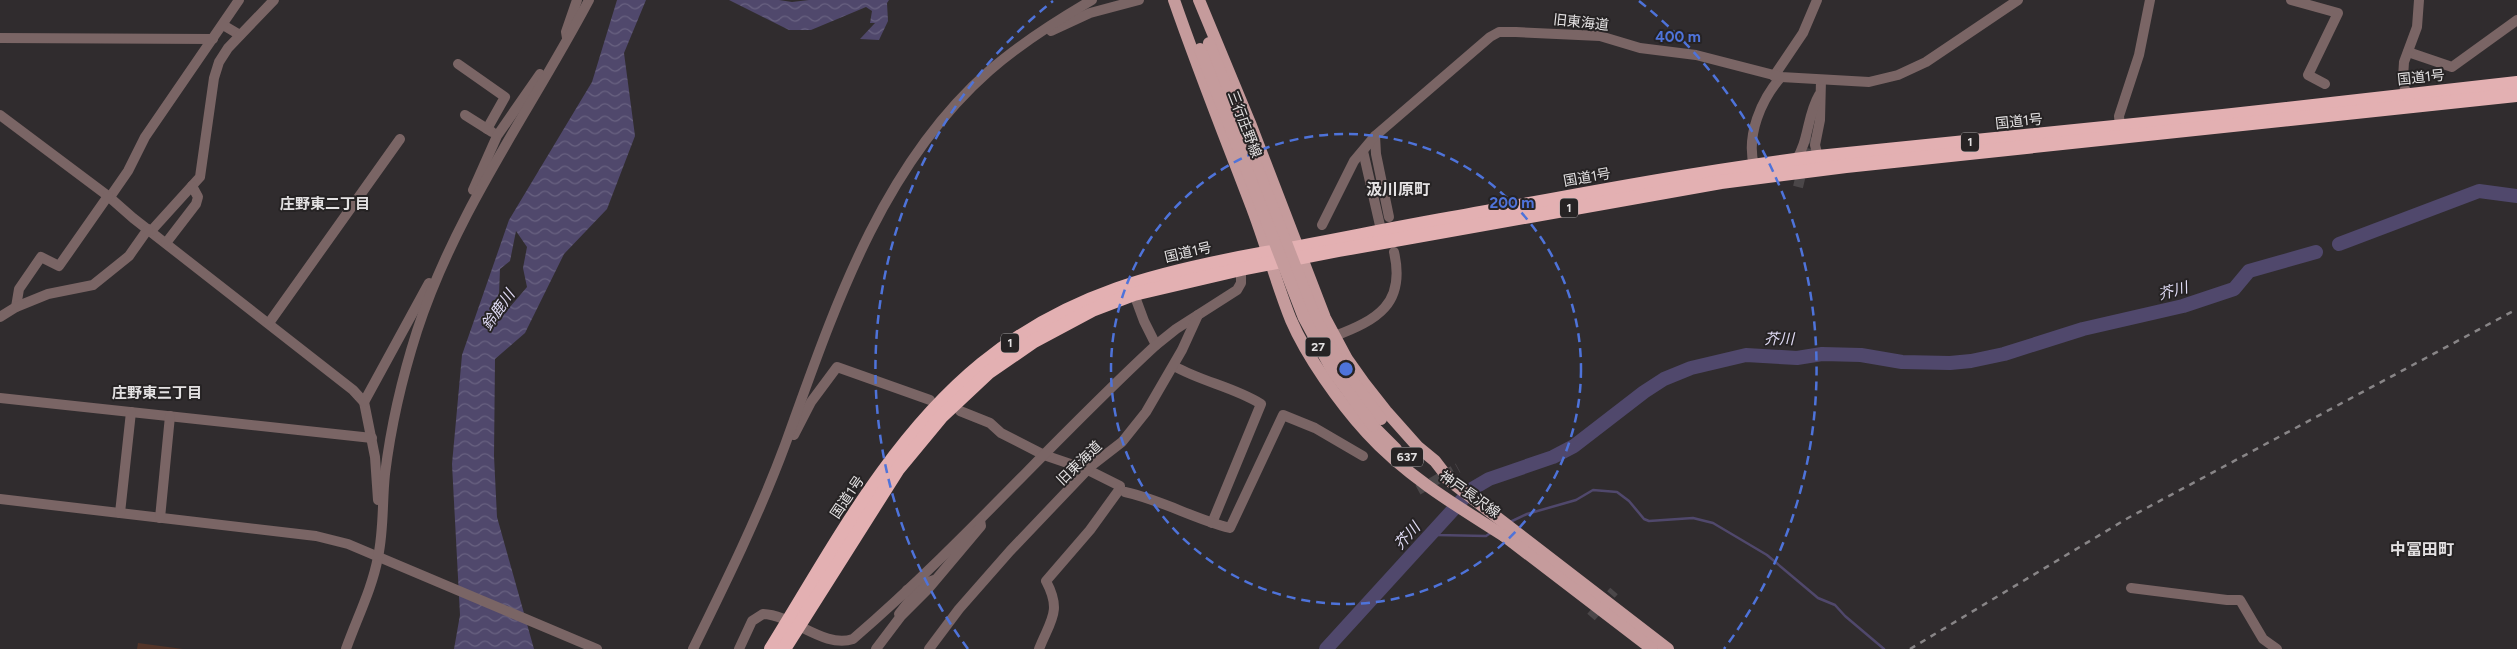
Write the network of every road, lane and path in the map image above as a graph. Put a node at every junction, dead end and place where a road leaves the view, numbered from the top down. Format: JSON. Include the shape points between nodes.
{"nodes":[{"id":1,"x":239,"y":0,"type":"edge"},
{"id":2,"x":274,"y":0,"type":"edge"},
{"id":3,"x":577,"y":0,"type":"edge"},
{"id":4,"x":589,"y":0,"type":"edge"},
{"id":5,"x":1092,"y":0,"type":"edge"},
{"id":6,"x":1139,"y":0,"type":"edge"},
{"id":7,"x":1174,"y":0,"type":"edge"},
{"id":8,"x":1180,"y":0,"type":"edge"},
{"id":9,"x":1191,"y":0,"type":"edge"},
{"id":10,"x":1199,"y":0,"type":"edge"},
{"id":11,"x":1817,"y":0,"type":"edge"},
{"id":12,"x":2018,"y":0,"type":"edge"},
{"id":13,"x":2150,"y":0,"type":"edge"},
{"id":14,"x":2291,"y":0,"type":"edge"},
{"id":15,"x":2419,"y":0,"type":"edge"},
{"id":16,"x":2517,"y":20,"type":"edge"},
{"id":17,"x":223,"y":25,"type":"junction"},
{"id":18,"x":1045,"y":30,"type":"junction"},
{"id":19,"x":240,"y":35,"type":"junction"},
{"id":20,"x":0,"y":38,"type":"edge"},
{"id":21,"x":213,"y":39,"type":"junction"},
{"id":22,"x":568,"y":39,"type":"junction"},
{"id":23,"x":1204,"y":46,"type":"junction"},
{"id":24,"x":2408,"y":52,"type":"junction"},
{"id":25,"x":458,"y":64,"type":"dead end"},
{"id":26,"x":552,"y":66,"type":"junction"},
{"id":27,"x":1778,"y":76,"type":"junction"},
{"id":28,"x":1821,"y":80,"type":"junction"},
{"id":29,"x":2517,"y":83,"type":"edge"},
{"id":30,"x":2325,"y":84,"type":"dead end"},
{"id":31,"x":1820,"y":94,"type":"junction"},
{"id":32,"x":2406,"y":95,"type":"junction"},
{"id":33,"x":2517,"y":95,"type":"edge"},
{"id":34,"x":465,"y":114,"type":"dead end"},
{"id":35,"x":0,"y":115,"type":"edge"},
{"id":36,"x":2120,"y":127,"type":"junction"},
{"id":37,"x":487,"y":129,"type":"junction"},
{"id":38,"x":1810,"y":134,"type":"tunnel mouth"},
{"id":39,"x":497,"y":136,"type":"junction"},
{"id":40,"x":1375,"y":136,"type":"junction"},
{"id":41,"x":400,"y":140,"type":"dead end"},
{"id":42,"x":1363,"y":150,"type":"junction"},
{"id":43,"x":1818,"y":157,"type":"junction"},
{"id":44,"x":1796,"y":160,"type":"junction"},
{"id":45,"x":1754,"y":166,"type":"junction"},
{"id":46,"x":195,"y":189,"type":"junction"},
{"id":47,"x":109,"y":197,"type":"junction"},
{"id":48,"x":470,"y":206,"type":"junction"},
{"id":49,"x":1389,"y":217,"type":"dead end"},
{"id":50,"x":1322,"y":224,"type":"dead end"},
{"id":51,"x":1381,"y":230,"type":"junction"},
{"id":52,"x":151,"y":231,"type":"junction"},
{"id":53,"x":166,"y":243,"type":"junction"},
{"id":54,"x":1394,"y":252,"type":"dead end"},
{"id":55,"x":1285,"y":256,"type":"junction"},
{"id":56,"x":1241,"y":269,"type":"junction"},
{"id":57,"x":436,"y":276,"type":"junction"},
{"id":58,"x":1134,"y":294,"type":"junction"},
{"id":59,"x":16,"y":307,"type":"junction"},
{"id":60,"x":1198,"y":315,"type":"junction"},
{"id":61,"x":0,"y":318,"type":"edge"},
{"id":62,"x":269,"y":323,"type":"junction"},
{"id":63,"x":1335,"y":336,"type":"junction"},
{"id":64,"x":1156,"y":345,"type":"junction"},
{"id":65,"x":1174,"y":366,"type":"junction"},
{"id":66,"x":0,"y":398,"type":"edge"},
{"id":67,"x":930,"y":400,"type":"dead end"},
{"id":68,"x":364,"y":402,"type":"junction"},
{"id":69,"x":960,"y":411,"type":"dead end"},
{"id":70,"x":132,"y":412,"type":"junction"},
{"id":71,"x":170,"y":416,"type":"junction"},
{"id":72,"x":1377,"y":422,"type":"junction"},
{"id":73,"x":372,"y":438,"type":"junction"},
{"id":74,"x":785,"y":445,"type":"junction"},
{"id":75,"x":1044,"y":454,"type":"junction"},
{"id":76,"x":1363,"y":456,"type":"dead end"},
{"id":77,"x":1088,"y":470,"type":"junction"},
{"id":78,"x":1444,"y":486,"type":"junction"},
{"id":79,"x":1125,"y":492,"type":"dead end"},
{"id":80,"x":0,"y":499,"type":"edge"},
{"id":81,"x":120,"y":513,"type":"junction"},
{"id":82,"x":160,"y":518,"type":"junction"},
{"id":83,"x":979,"y":518,"type":"junction"},
{"id":84,"x":1212,"y":523,"type":"junction"},
{"id":85,"x":382,"y":536,"type":"junction"},
{"id":86,"x":1523,"y":543,"type":"junction"},
{"id":87,"x":378,"y":558,"type":"junction"},
{"id":88,"x":935,"y":580,"type":"junction"},
{"id":89,"x":2131,"y":588,"type":"dead end"},
{"id":90,"x":910,"y":593,"type":"junction"},
{"id":91,"x":898,"y":621,"type":"junction"},
{"id":92,"x":793,"y":624,"type":"junction"},
{"id":93,"x":346,"y":649,"type":"edge"},
{"id":94,"x":597,"y":649,"type":"edge"},
{"id":95,"x":693,"y":649,"type":"edge"},
{"id":96,"x":739,"y":649,"type":"edge"},
{"id":97,"x":771,"y":649,"type":"edge"},
{"id":98,"x":784,"y":649,"type":"edge"},
{"id":99,"x":876,"y":649,"type":"edge"},
{"id":100,"x":929,"y":649,"type":"edge"},
{"id":101,"x":1039,"y":649,"type":"edge"},
{"id":102,"x":1652,"y":649,"type":"edge"},
{"id":103,"x":1668,"y":649,"type":"edge"},
{"id":104,"x":2277,"y":649,"type":"edge"}],
"edges":[{"from":1,"to":17,"type":"street"},
{"from":2,"to":19,"type":"street"},
{"from":3,"to":22,"type":"street","via":[[566,32]]},
{"from":4,"to":22,"type":"street"},
{"from":5,"to":18,"type":"street"},
{"from":6,"to":18,"type":"street","via":[[1090,13],[1053,31]]},
{"from":7,"to":55,"type":"main road","name":"三行庄野線"},
{"from":8,"to":23,"type":"main road","name":"三行庄野線"},
{"from":9,"to":23,"type":"main road","name":"三行庄野線"},
{"from":10,"to":55,"type":"main road","name":"三行庄野線","via":[[1250,123]]},
{"from":11,"to":27,"type":"street","via":[[1803,33]]},
{"from":12,"to":28,"type":"street","name":"旧東海道","via":[[1926,62],[1898,75],[1869,82]]},
{"from":13,"to":36,"type":"street","via":[[2139,54],[2119,116]]},
{"from":14,"to":30,"type":"street","via":[[2338,13],[2308,75]]},
{"from":15,"to":24,"type":"street","via":[[2417,27]]},
{"from":16,"to":24,"type":"street","via":[[2452,67]]},
{"from":17,"to":19,"type":"street"},
{"from":17,"to":21,"type":"street"},
{"from":18,"to":74,"type":"street","via":[[977,82],[936,127],[904,172],[857,260]]},
{"from":19,"to":46,"type":"street","via":[[219,62],[214,78],[201,172]]},
{"from":20,"to":21,"type":"street"},
{"from":21,"to":47,"type":"street","via":[[145,137],[128,171]]},
{"from":22,"to":26,"type":"street"},
{"from":23,"to":55,"type":"main road","name":"三行庄野線","bridge":true},
{"from":24,"to":32,"type":"street","via":[[2403,78]]},
{"from":25,"to":37,"type":"street","via":[[505,97]]},
{"from":26,"to":39,"type":"street","via":[[544,68]]},
{"from":26,"to":48,"type":"street"},
{"from":27,"to":28,"type":"street","name":"旧東海道"},
{"from":27,"to":40,"type":"street","name":"旧東海道","via":[[1696,55],[1640,48],[1600,36],[1499,32]]},
{"from":27,"to":45,"type":"street","via":[[1761,108],[1753,143]]},
{"from":28,"to":31,"type":"street"},
{"from":29,"to":32,"type":"highway","name":"国道1号","number":"1"},
{"from":31,"to":38,"type":"street"},
{"from":31,"to":43,"type":"street","via":[[1820,120],[1814,145]]},
{"from":31,"to":44,"type":"street","via":[[1811,108],[1802,149]]},
{"from":32,"to":36,"type":"highway","name":"国道1号","number":"1"},
{"from":33,"to":55,"type":"highway","name":"国道1号","number":"1","via":[[1720,182]]},
{"from":34,"to":37,"type":"street"},
{"from":35,"to":47,"type":"street"},
{"from":36,"to":43,"type":"highway","name":"国道1号","number":"1"},
{"from":37,"to":39,"type":"street"},
{"from":39,"to":48,"type":"street","via":[[469,198]]},
{"from":40,"to":42,"type":"street","name":"旧東海道"},
{"from":40,"to":49,"type":"street"},
{"from":41,"to":62,"type":"street"},
{"from":42,"to":50,"type":"street","name":"旧東海道","via":[[1354,161]]},
{"from":42,"to":51,"type":"street"},
{"from":43,"to":44,"type":"highway","name":"国道1号","number":"1"},
{"from":44,"to":45,"type":"highway","name":"国道1号","number":"1"},
{"from":45,"to":51,"type":"highway","name":"国道1号","number":"1"},
{"from":46,"to":52,"type":"street"},
{"from":46,"to":53,"type":"street","via":[[196,204]]},
{"from":47,"to":52,"type":"street"},
{"from":47,"to":59,"type":"street","via":[[60,266],[41,257],[19,289]]},
{"from":48,"to":57,"type":"street"},
{"from":51,"to":55,"type":"highway","name":"国道1号","number":"1"},
{"from":52,"to":53,"type":"street"},
{"from":52,"to":59,"type":"street","via":[[130,256],[93,285],[60,291]]},
{"from":53,"to":62,"type":"street"},
{"from":54,"to":63,"type":"street","via":[[1397,264],[1392,298],[1382,312],[1364,325]]},
{"from":55,"to":56,"type":"highway","name":"国道1号","number":"1"},
{"from":55,"to":63,"type":"main road","name":"神戸長沢線","number":"27","via":[[1312,289]]},
{"from":55,"to":72,"type":"main road","name":"神戸長沢線","number":"27","bridge":true,"via":[[1316,343],[1350,396]]},
{"from":55,"to":72,"type":"main road","name":"神戸長沢線","number":"27","via":[[1292,322],[1344,405]]},
{"from":55,"to":92,"type":"highway","name":"国道1号","number":"1","via":[[1185,269],[1117,288],[1048,320],[1002,348],[953,390],[906,442],[826,557]]},
{"from":56,"to":58,"type":"highway","name":"国道1号","number":"1"},
{"from":56,"to":60,"type":"street","via":[[1241,283],[1234,292]]},
{"from":57,"to":68,"type":"street","via":[[431,279]]},
{"from":57,"to":85,"type":"street","via":[[396,408],[385,476]]},
{"from":58,"to":64,"type":"street"},
{"from":58,"to":92,"type":"highway","name":"国道1号","number":"1","via":[[1052,330],[1007,359],[956,402],[898,469]]},
{"from":59,"to":61,"type":"street"},
{"from":60,"to":64,"type":"street"},
{"from":60,"to":65,"type":"street","name":"旧東海道"},
{"from":62,"to":68,"type":"street"},
{"from":63,"to":72,"type":"main road","name":"神戸長沢線","number":"27"},
{"from":64,"to":75,"type":"street"},
{"from":65,"to":77,"type":"street","name":"旧東海道","via":[[1146,412],[1122,442]]},
{"from":65,"to":84,"type":"street","via":[[1243,393],[1261,404]]},
{"from":66,"to":70,"type":"street"},
{"from":67,"to":74,"type":"street","via":[[837,366]]},
{"from":68,"to":73,"type":"street"},
{"from":69,"to":75,"type":"street","via":[[990,423],[1001,433]]},
{"from":70,"to":71,"type":"street"},
{"from":70,"to":81,"type":"street"},
{"from":71,"to":73,"type":"street"},
{"from":71,"to":82,"type":"street"},
{"from":72,"to":78,"type":"main road","name":"神戸長沢線","number":"637","via":[[1391,444]]},
{"from":72,"to":78,"type":"main road","name":"神戸長沢線","number":"27","via":[[1435,461]]},
{"from":73,"to":85,"type":"street"},
{"from":74,"to":95,"type":"street","via":[[752,528]]},
{"from":75,"to":77,"type":"street"},
{"from":75,"to":83,"type":"street"},
{"from":76,"to":84,"type":"street","via":[[1315,428],[1283,415],[1230,528]]},
{"from":77,"to":100,"type":"street","name":"旧東海道","via":[[1010,551]]},
{"from":77,"to":101,"type":"street","via":[[1120,486],[1119,490],[1090,530],[1046,580],[1056,609]]},
{"from":78,"to":86,"type":"main road","name":"神戸長沢線","number":"27"},
{"from":78,"to":86,"type":"main road","name":"神戸長沢線","number":"27","via":[[1509,539]]},
{"from":79,"to":84,"type":"street","via":[[1151,498]]},
{"from":80,"to":81,"type":"street"},
{"from":81,"to":82,"type":"street"},
{"from":82,"to":87,"type":"street","via":[[316,536],[348,544]]},
{"from":83,"to":88,"type":"street","via":[[981,526]]},
{"from":83,"to":90,"type":"street"},
{"from":85,"to":87,"type":"street"},
{"from":86,"to":102,"type":"main road","name":"神戸長沢線","number":"27"},
{"from":86,"to":103,"type":"main road","name":"神戸長沢線","number":"27"},
{"from":87,"to":93,"type":"street","via":[[372,585]]},
{"from":87,"to":94,"type":"street"},
{"from":88,"to":90,"type":"street"},
{"from":88,"to":91,"type":"street"},
{"from":89,"to":104,"type":"street","via":[[2240,600],[2263,639]]},
{"from":90,"to":91,"type":"street","via":[[899,611]]},
{"from":90,"to":92,"type":"street","via":[[845,644],[835,644]]},
{"from":91,"to":99,"type":"street"},
{"from":92,"to":96,"type":"street","via":[[769,614],[759,615],[749,625]]},
{"from":92,"to":97,"type":"highway","name":"国道1号","number":"1"},
{"from":92,"to":98,"type":"highway","name":"国道1号","number":"1"}]}
